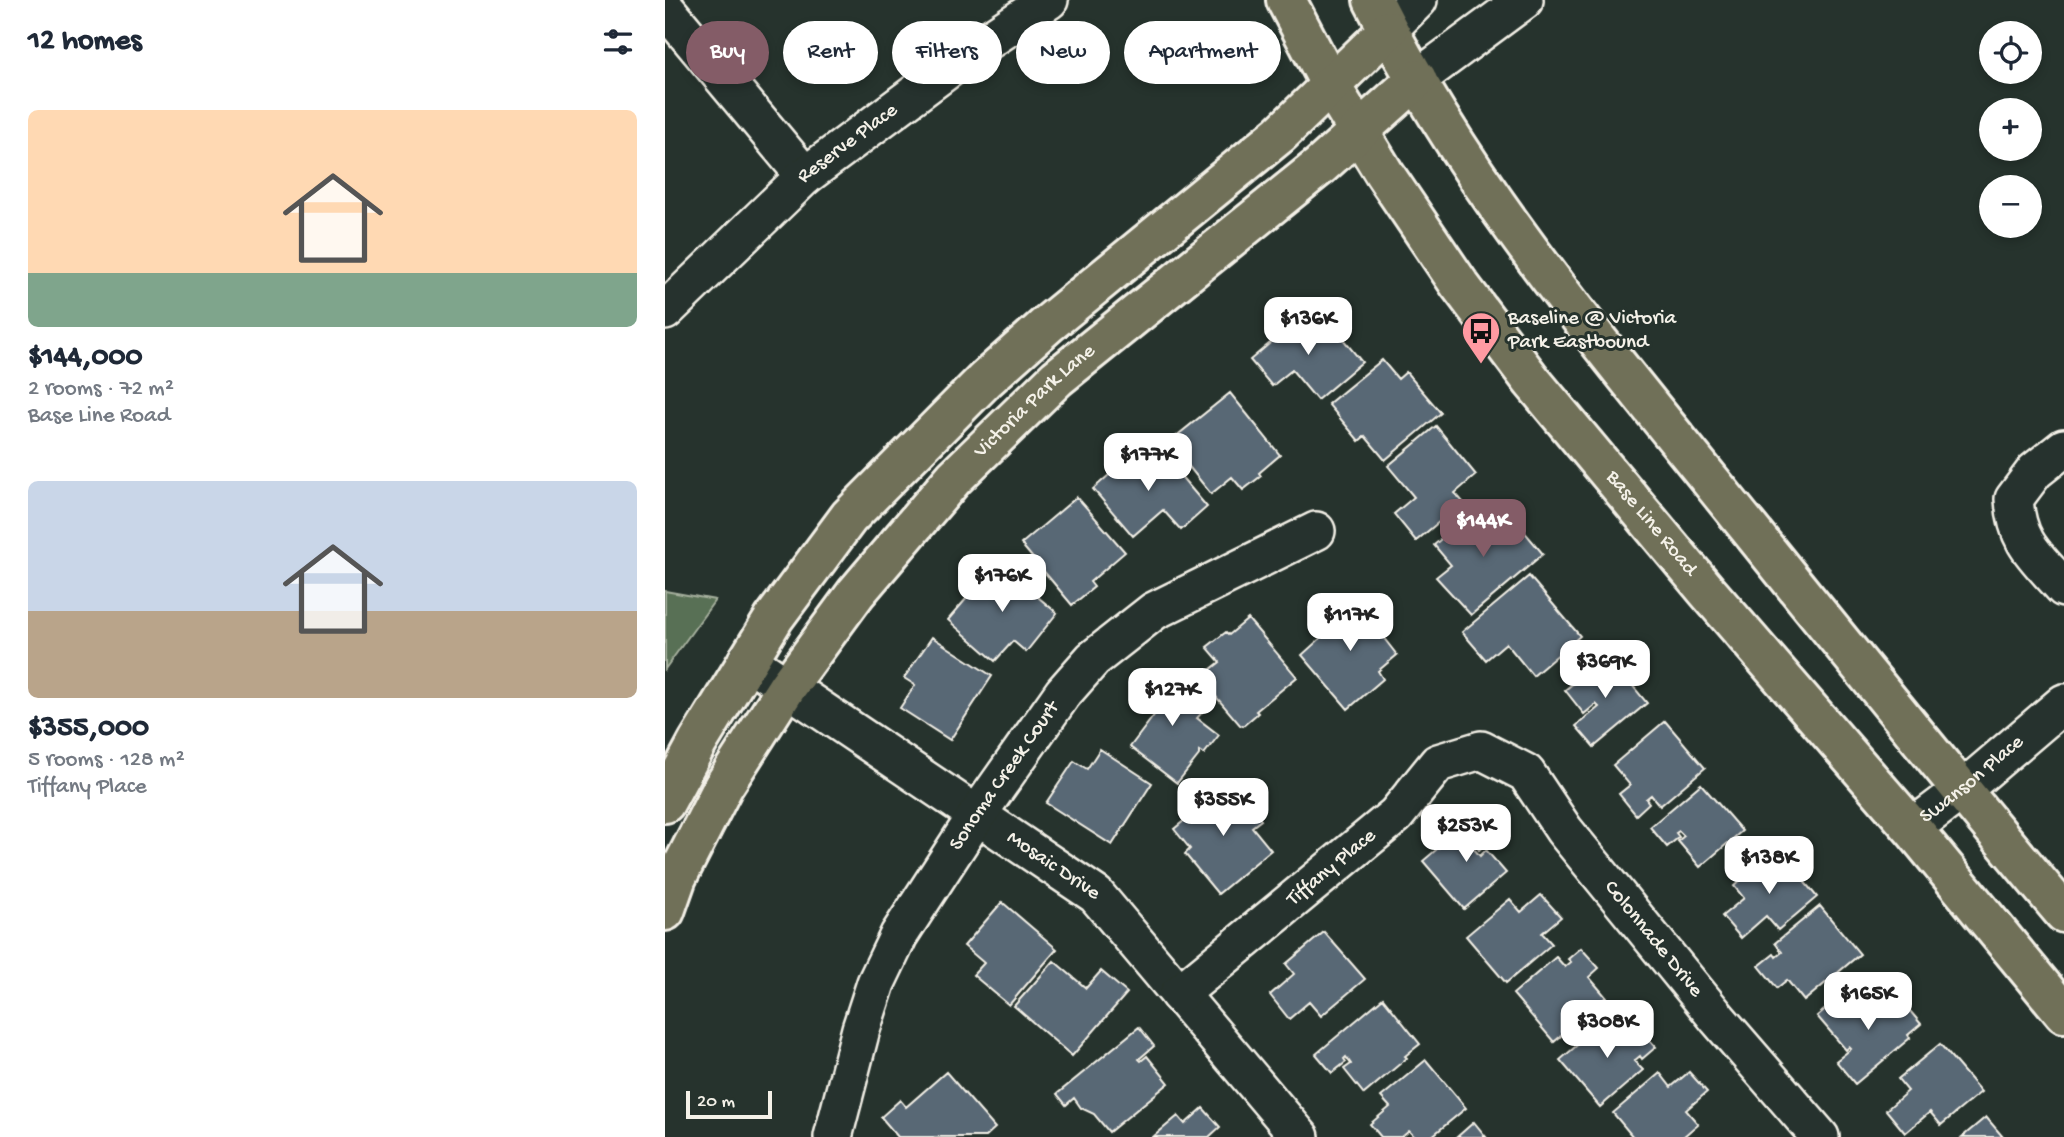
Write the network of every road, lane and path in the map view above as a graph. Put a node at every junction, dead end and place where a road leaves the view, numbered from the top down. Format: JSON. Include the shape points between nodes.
{"nodes":[{"id":1,"x":1049,"y":0,"type":"edge"},
{"id":2,"x":1286,"y":0,"type":"edge"},
{"id":3,"x":1418,"y":0,"type":"edge"},
{"id":4,"x":1524,"y":0,"type":"edge"},
{"id":5,"x":665,"y":8,"type":"edge"},
{"id":6,"x":1380,"y":15,"type":"edge"},
{"id":7,"x":1417,"y":79,"type":"junction"},
{"id":8,"x":1331,"y":86,"type":"junction"},
{"id":9,"x":1357,"y":132,"type":"junction"},
{"id":10,"x":805,"y":176,"type":"junction"},
{"id":11,"x":665,"y":311,"type":"edge"},
{"id":12,"x":2064,"y":448,"type":"edge"},
{"id":13,"x":1315,"y":531,"type":"dead end"},
{"id":14,"x":2064,"y":588,"type":"edge"},
{"id":15,"x":747,"y":660,"type":"junction"},
{"id":16,"x":787,"y":687,"type":"junction"},
{"id":17,"x":2064,"y":703,"type":"edge"},
{"id":18,"x":1481,"y":750,"type":"joint"},
{"id":19,"x":1961,"y":790,"type":"junction"},
{"id":20,"x":665,"y":803,"type":"edge"},
{"id":21,"x":977,"y":815,"type":"junction"},
{"id":22,"x":1912,"y":828,"type":"junction"},
{"id":23,"x":665,"y":911,"type":"edge"},
{"id":24,"x":2064,"y":914,"type":"edge"},
{"id":25,"x":1179,"y":994,"type":"junction"},
{"id":26,"x":2064,"y":1013,"type":"edge"},
{"id":27,"x":833,"y":1137,"type":"edge"},
{"id":28,"x":1300,"y":1137,"type":"edge"},
{"id":29,"x":1820,"y":1137,"type":"edge"}],
"edges":[{"from":1,"to":10,"type":"street","name":"Reserve Place","via":[[975,49]]},
{"from":2,"to":8,"type":"main road","name":"Base Line Road"},
{"from":3,"to":6,"type":"street"},
{"from":4,"to":7,"type":"street","name":"Victoria Park Lane"},
{"from":5,"to":10,"type":"street"},
{"from":6,"to":7,"type":"main road"},
{"from":6,"to":8,"type":"main road"},
{"from":7,"to":9,"type":"main road","name":"Victoria Park Lane"},
{"from":7,"to":19,"type":"main road","via":[[1515,231],[1577,316]]},
{"from":8,"to":9,"type":"main road","name":"Base Line Road"},
{"from":8,"to":15,"type":"main road","via":[[1280,134],[985,380],[849,517]]},
{"from":9,"to":16,"type":"main road","name":"Victoria Park Lane","via":[[1058,378],[954,478],[856,593]]},
{"from":9,"to":22,"type":"main road","name":"Base Line Road","via":[[1459,284],[1532,381]]},
{"from":10,"to":11,"type":"street","name":"Reserve Place"},
{"from":12,"to":14,"type":"street","via":[[2035,471],[2014,499],[2015,521],[2023,542]]},
{"from":13,"to":21,"type":"street","name":"Sonoma Creek Court","via":[[1154,611],[1093,659],[1063,693]]},
{"from":15,"to":16,"type":"street","name":"Mosaic Drive"},
{"from":15,"to":20,"type":"main road"},
{"from":16,"to":21,"type":"street","name":"Mosaic Drive"},
{"from":16,"to":23,"type":"main road","name":"Victoria Park Lane","via":[[723,787],[677,877]]},
{"from":17,"to":19,"type":"street","name":"Swanson Place"},
{"from":18,"to":25,"type":"street","name":"Tiffany Place","via":[[1438,763],[1397,815]]},
{"from":18,"to":29,"type":"street","name":"Colonnade Drive","via":[[1526,774],[1564,830]]},
{"from":19,"to":22,"type":"street","name":"Swanson Place"},
{"from":19,"to":24,"type":"main road"},
{"from":21,"to":25,"type":"street","name":"Mosaic Drive","via":[[1096,895]]},
{"from":21,"to":27,"type":"street","name":"Sonoma Creek Court","via":[[899,935],[876,983]]},
{"from":22,"to":26,"type":"main road","name":"Base Line Road"},
{"from":25,"to":28,"type":"street","name":"Mosaic Drive"}]}
